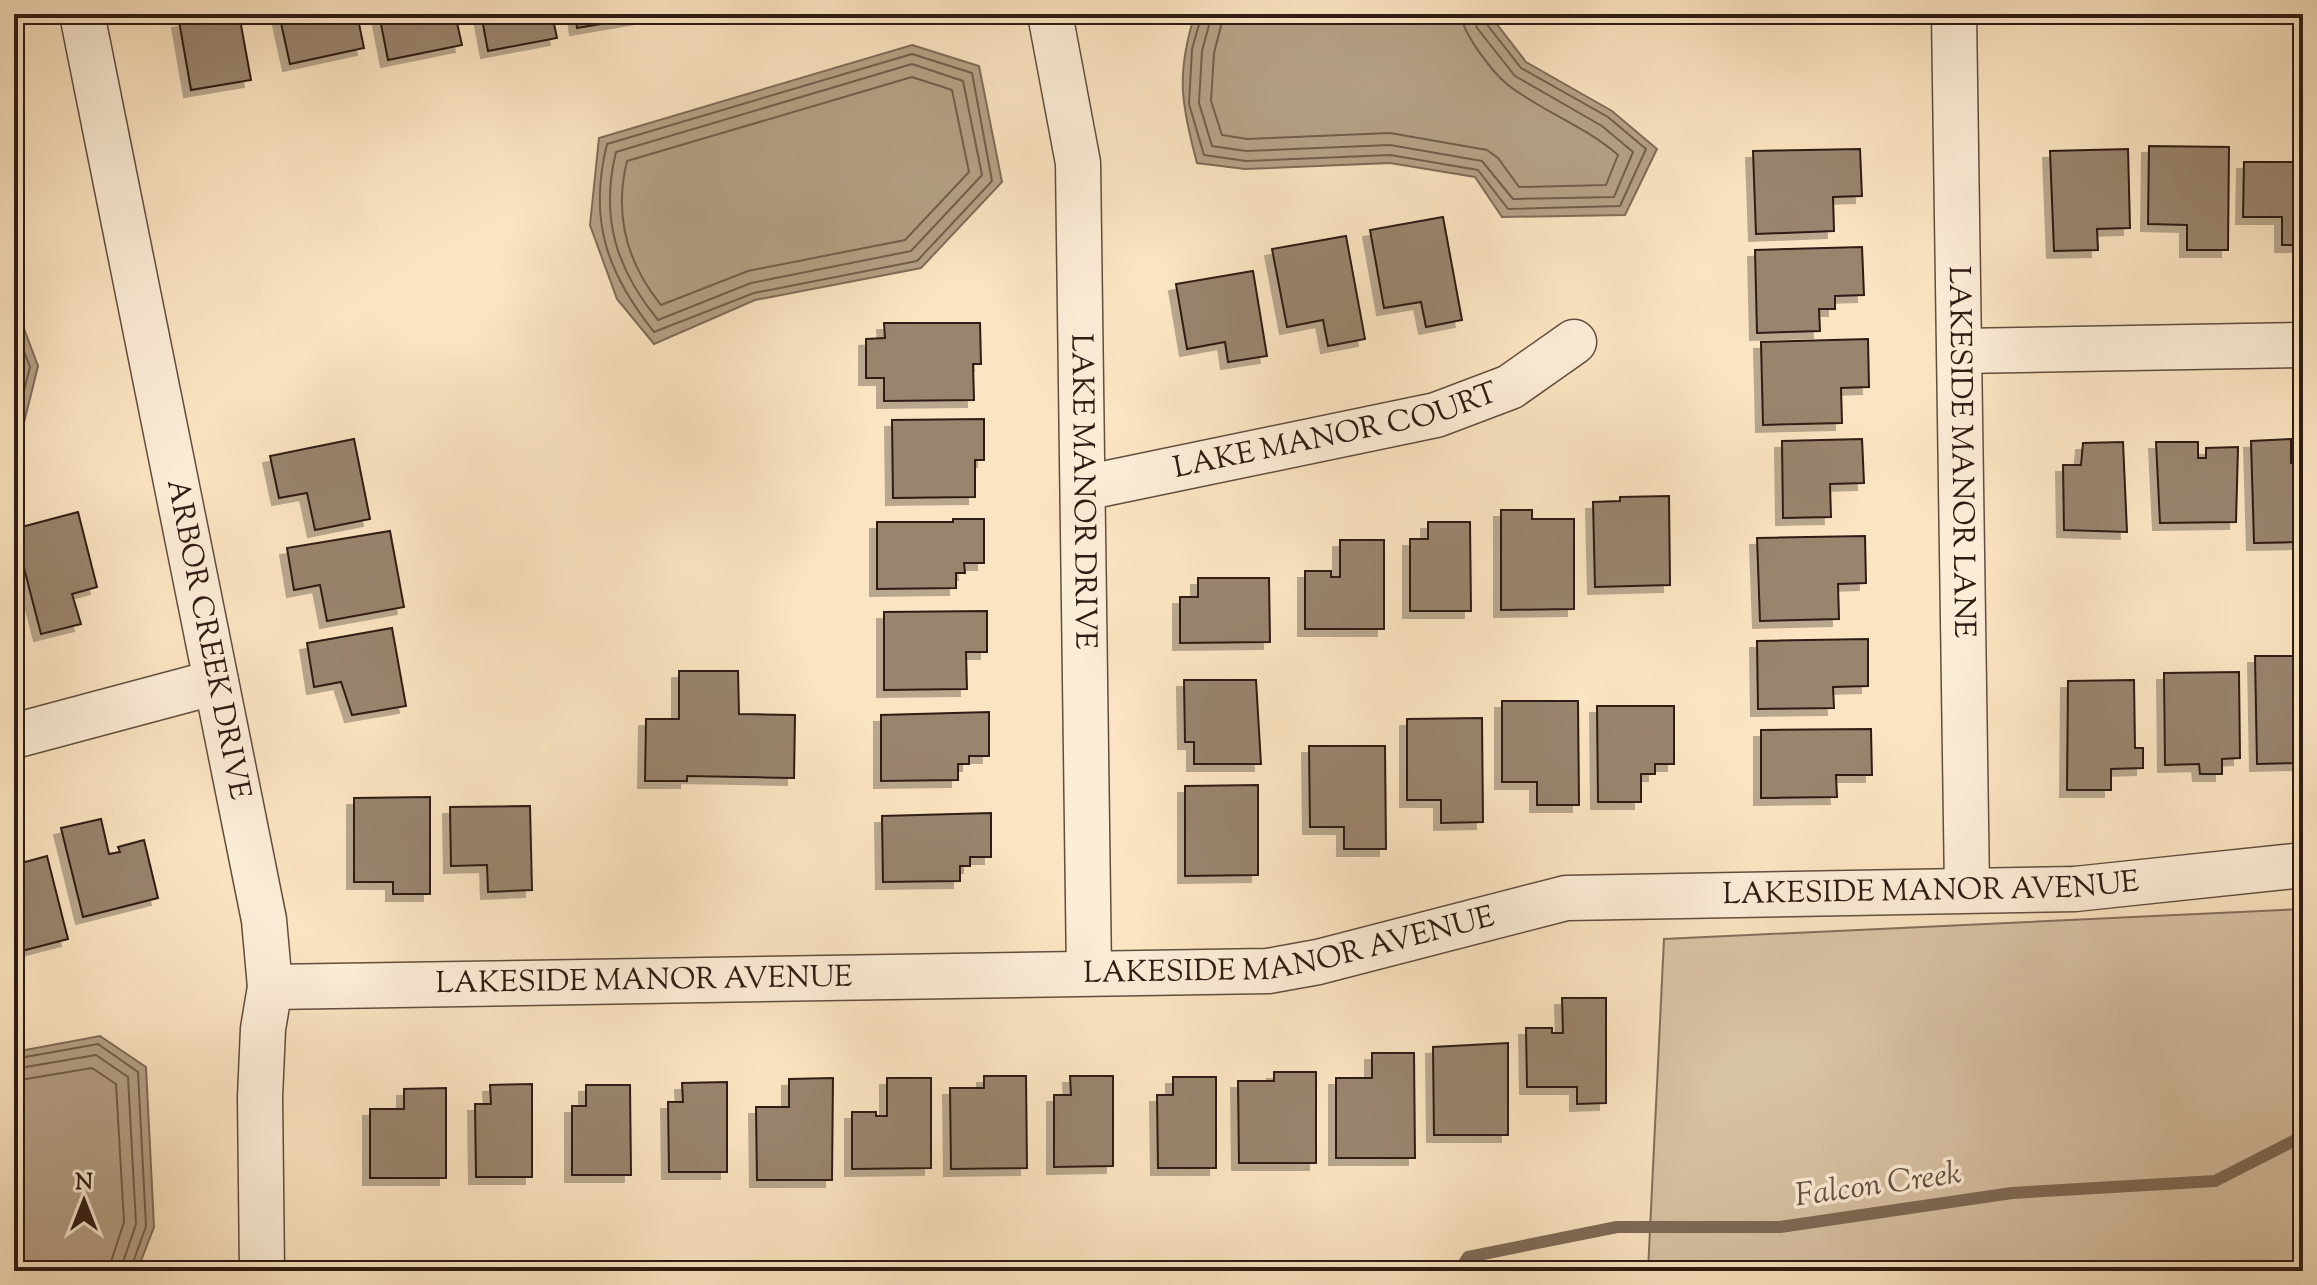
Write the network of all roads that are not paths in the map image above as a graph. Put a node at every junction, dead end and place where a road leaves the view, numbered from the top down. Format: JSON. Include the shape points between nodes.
{"nodes":[{"id":1,"x":82,"y":14,"type":"edge"},
{"id":2,"x":1050,"y":14,"type":"edge"},
{"id":3,"x":1954,"y":14,"type":"edge"},
{"id":4,"x":1574,"y":342,"type":"dead end"},
{"id":5,"x":2303,"y":345,"type":"edge"},
{"id":6,"x":1961,"y":351,"type":"junction"},
{"id":7,"x":1084,"y":488,"type":"junction"},
{"id":8,"x":216,"y":682,"type":"junction"},
{"id":9,"x":14,"y":736,"type":"edge"},
{"id":10,"x":2303,"y":865,"type":"edge"},
{"id":11,"x":1967,"y":889,"type":"junction"},
{"id":12,"x":1089,"y":973,"type":"junction"},
{"id":13,"x":270,"y":987,"type":"junction"},
{"id":14,"x":262,"y":1271,"type":"edge"}],
"edges":[{"from":1,"to":8,"type":"street","name":"ARBOR CREEK DRIVE"},
{"from":2,"to":7,"type":"street","name":"LAKE MANOR DRIVE","via":[[1078,163]]},
{"from":3,"to":6,"type":"street","name":"LAKESIDE MANOR LANE"},
{"from":4,"to":7,"type":"street","name":"LAKE MANOR COURT","via":[[1510,387],[1436,415]]},
{"from":5,"to":6,"type":"street"},
{"from":6,"to":11,"type":"street","name":"LAKESIDE MANOR LANE"},
{"from":7,"to":12,"type":"street","name":"LAKE MANOR DRIVE"},
{"from":8,"to":9,"type":"street"},
{"from":8,"to":13,"type":"street","name":"ARBOR CREEK DRIVE","via":[[264,920]]},
{"from":10,"to":11,"type":"street","name":"LAKESIDE MANOR AVENUE","via":[[2075,889]]},
{"from":11,"to":12,"type":"street","name":"LAKESIDE MANOR AVENUE","via":[[1566,898],[1268,971]]},
{"from":12,"to":13,"type":"street","name":"LAKESIDE MANOR AVENUE"},
{"from":13,"to":14,"type":"street","name":"ARBOR CREEK DRIVE","via":[[260,1097]]}]}
